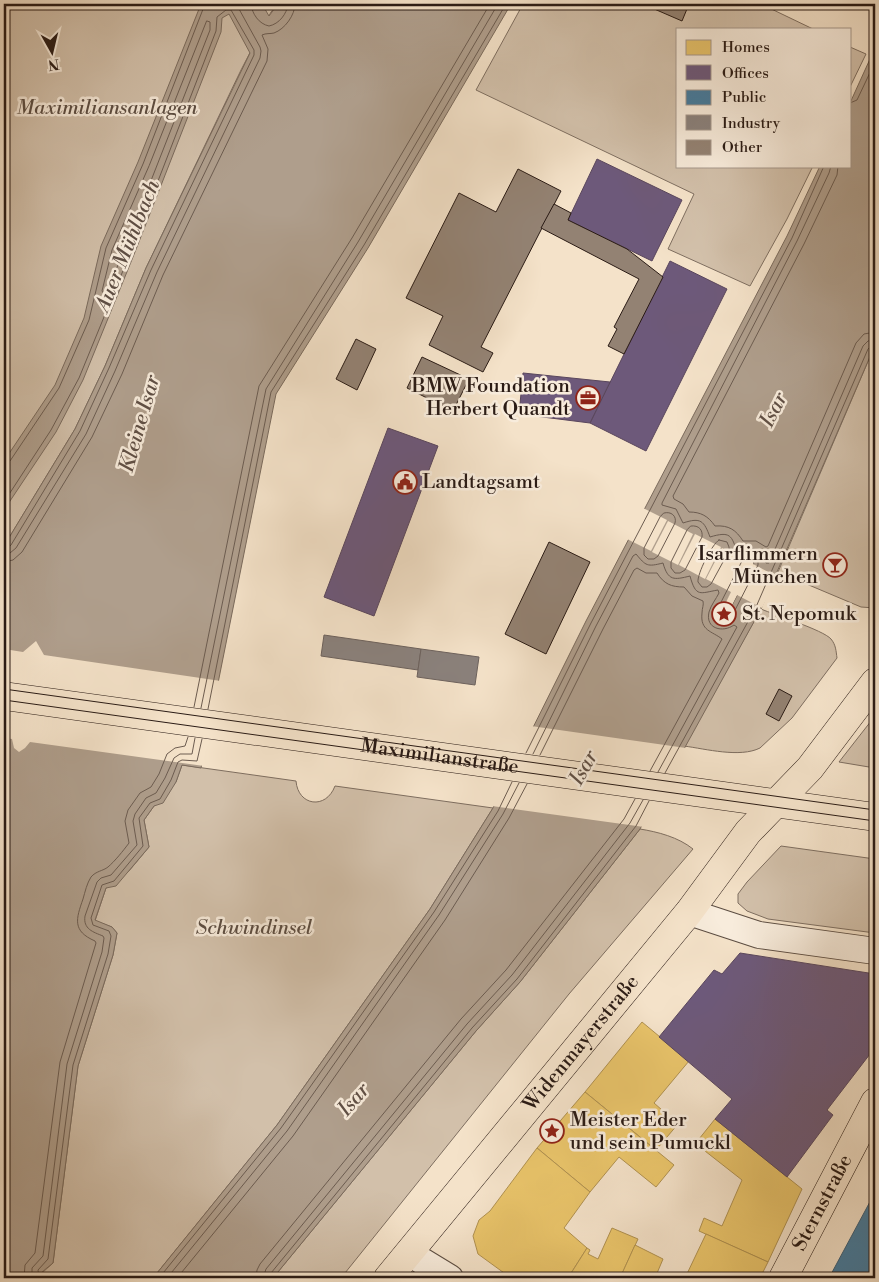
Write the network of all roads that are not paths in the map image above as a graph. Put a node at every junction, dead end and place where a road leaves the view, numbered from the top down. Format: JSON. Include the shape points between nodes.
{"nodes":[{"id":1,"x":875,"y":682,"type":"edge"},
{"id":2,"x":4,"y":696,"type":"edge"},
{"id":3,"x":774,"y":804,"type":"junction"},
{"id":4,"x":875,"y":817,"type":"edge"},
{"id":5,"x":689,"y":912,"type":"junction"},
{"id":6,"x":875,"y":951,"type":"edge"},
{"id":7,"x":875,"y":1102,"type":"edge"},
{"id":8,"x":409,"y":1253,"type":"junction"},
{"id":9,"x":388,"y":1278,"type":"edge"},
{"id":10,"x":450,"y":1278,"type":"edge"},
{"id":11,"x":783,"y":1278,"type":"edge"}],
"edges":[{"from":1,"to":3,"type":"main road","name":"Widenmayerstraße","via":[[810,768]]},
{"from":2,"to":3,"type":"main road","name":"Maximilianstraße"},
{"from":3,"to":4,"type":"main road","name":"Maximilianstraße"},
{"from":3,"to":5,"type":"main road","name":"Widenmayerstraße","via":[[748,832]]},
{"from":5,"to":6,"type":"street","via":[[759,935]]},
{"from":5,"to":8,"type":"main road","name":"Widenmayerstraße"},
{"from":7,"to":11,"type":"main road","name":"Sternstraße"},
{"from":8,"to":9,"type":"main road","name":"Widenmayerstraße"},
{"from":8,"to":10,"type":"street"}]}
